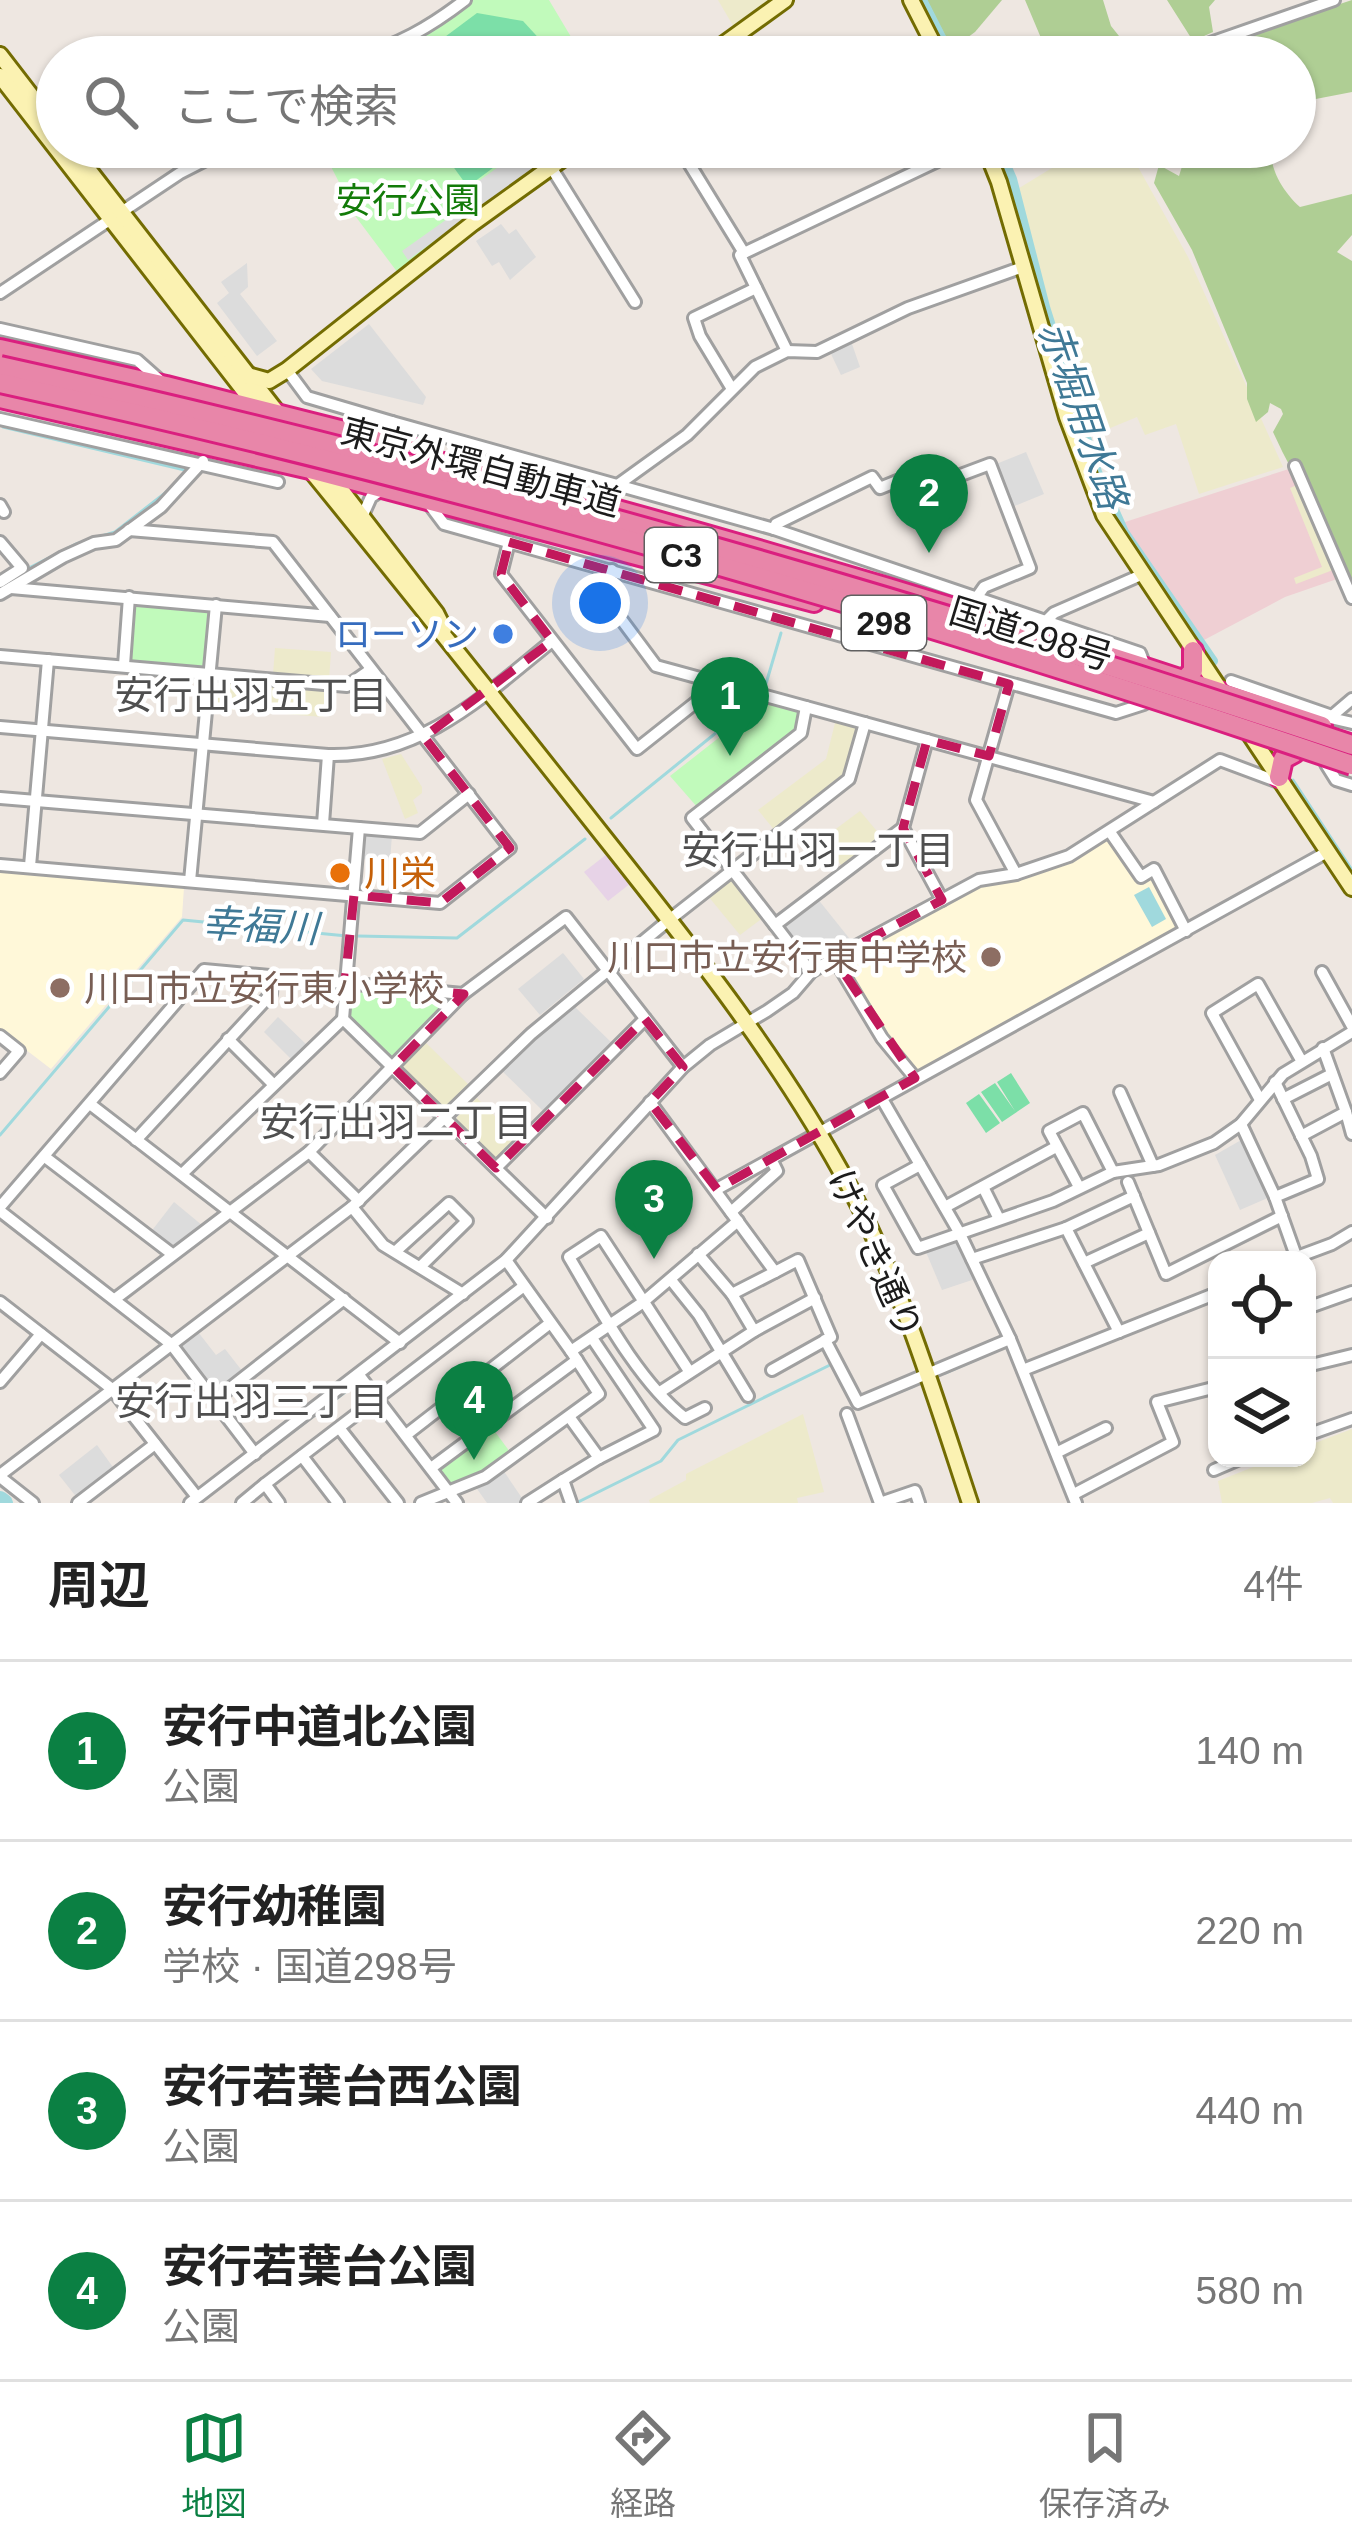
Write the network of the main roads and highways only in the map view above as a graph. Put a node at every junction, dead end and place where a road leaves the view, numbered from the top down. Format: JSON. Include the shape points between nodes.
{"nodes":[{"id":1,"x":0,"y":358,"type":"edge"},
{"id":2,"x":0,"y":391,"type":"edge"},
{"id":3,"x":176,"y":432,"type":"dead end"},
{"id":4,"x":413,"y":455,"type":"dead end"},
{"id":5,"x":830,"y":568,"type":"junction"},
{"id":6,"x":1193,"y":651,"type":"road end"},
{"id":7,"x":1185,"y":679,"type":"junction"},
{"id":8,"x":1352,"y":740,"type":"edge"},
{"id":9,"x":1294,"y":753,"type":"junction"},
{"id":10,"x":1352,"y":769,"type":"edge"},
{"id":11,"x":1281,"y":781,"type":"road end"}],
"edges":[{"from":1,"to":5,"type":"highway","via":[[269,412],[631,505]]},
{"from":1,"to":8,"type":"highway","name":"東京外環自動車道","number":"C3","bridge":true,"via":[[628,520]]},
{"from":2,"to":3,"type":"highway"},
{"from":2,"to":9,"type":"highway","name":"国道298号","number":"298","via":[[203,453],[419,495],[814,602]]},
{"from":2,"to":10,"type":"highway","name":"東京外環自動車道","number":"C3","bridge":true,"via":[[390,476],[644,544],[1011,652]]},
{"from":4,"to":5,"type":"highway","name":"国道298号","number":"298"},
{"from":5,"to":7,"type":"highway","name":"国道298号","number":"298"},
{"from":6,"to":7,"type":"highway"},
{"from":7,"to":8,"type":"highway","name":"国道298号","number":"298","via":[[1226,686]]},
{"from":9,"to":10,"type":"highway","name":"国道298号","number":"298"},
{"from":9,"to":11,"type":"highway","via":[[1283,759]]}]}
